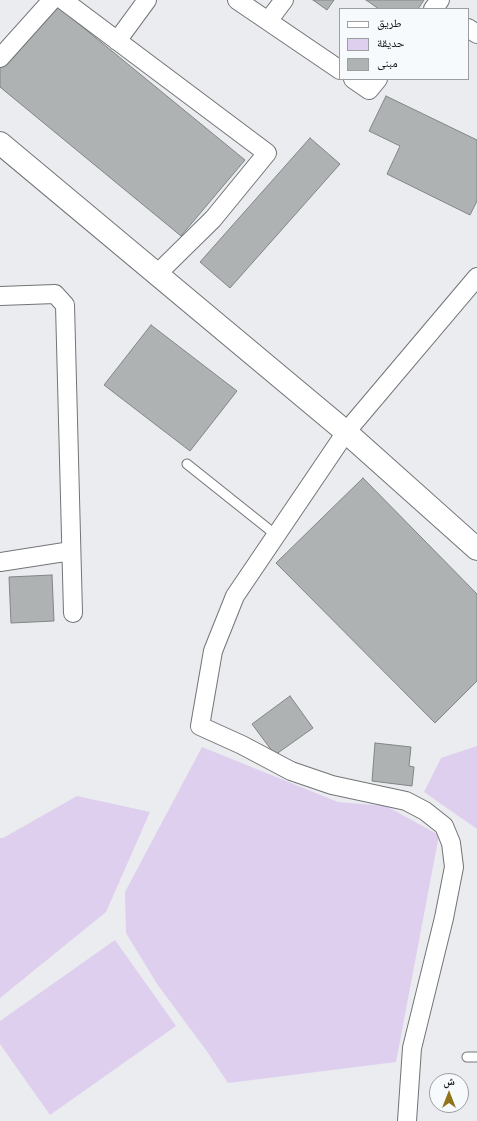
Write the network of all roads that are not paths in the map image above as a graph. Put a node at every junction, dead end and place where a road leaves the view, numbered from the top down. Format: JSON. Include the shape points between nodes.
{"nodes":[{"id":1,"x":52,"y":0,"type":"edge"},
{"id":2,"x":62,"y":0,"type":"edge"},
{"id":3,"x":147,"y":0,"type":"edge"},
{"id":4,"x":237,"y":0,"type":"edge"},
{"id":5,"x":284,"y":0,"type":"edge"},
{"id":6,"x":268,"y":21,"type":"junction"},
{"id":7,"x":117,"y":41,"type":"junction"},
{"id":8,"x":0,"y":58,"type":"edge"},
{"id":9,"x":339,"y":69,"type":"edge"},
{"id":10,"x":354,"y":80,"type":"edge"},
{"id":11,"x":377,"y":80,"type":"edge"},
{"id":12,"x":0,"y":143,"type":"edge"},
{"id":13,"x":157,"y":274,"type":"junction"},
{"id":14,"x":477,"y":277,"type":"edge"},
{"id":15,"x":0,"y":296,"type":"edge"},
{"id":16,"x":346,"y":432,"type":"junction"},
{"id":17,"x":187,"y":464,"type":"dead end"},
{"id":18,"x":276,"y":535,"type":"junction"},
{"id":19,"x":477,"y":549,"type":"edge"},
{"id":20,"x":71,"y":551,"type":"junction"},
{"id":21,"x":0,"y":562,"type":"edge"},
{"id":22,"x":73,"y":613,"type":"dead end"},
{"id":23,"x":467,"y":1057,"type":"dead end"},
{"id":24,"x":477,"y":1057,"type":"edge"},
{"id":25,"x":407,"y":1121,"type":"edge"}],
"edges":[{"from":1,"to":8,"type":"street"},
{"from":2,"to":7,"type":"street"},
{"from":3,"to":7,"type":"street"},
{"from":4,"to":6,"type":"street"},
{"from":5,"to":6,"type":"street"},
{"from":6,"to":9,"type":"street"},
{"from":7,"to":13,"type":"street","via":[[267,153],[213,219]]},
{"from":10,"to":11,"type":"street","via":[[369,90]]},
{"from":12,"to":13,"type":"street"},
{"from":13,"to":16,"type":"street"},
{"from":14,"to":16,"type":"street"},
{"from":15,"to":20,"type":"street","via":[[55,294],[65,305]]},
{"from":16,"to":18,"type":"street"},
{"from":16,"to":19,"type":"street"},
{"from":17,"to":18,"type":"lane"},
{"from":18,"to":25,"type":"street","via":[[235,596],[213,651],[200,726],[291,771],[332,785],[406,801],[425,811],[444,826],[451,843],[454,867],[412,1048]]},
{"from":20,"to":21,"type":"street"},
{"from":20,"to":22,"type":"street"},
{"from":23,"to":24,"type":"lane"}]}
